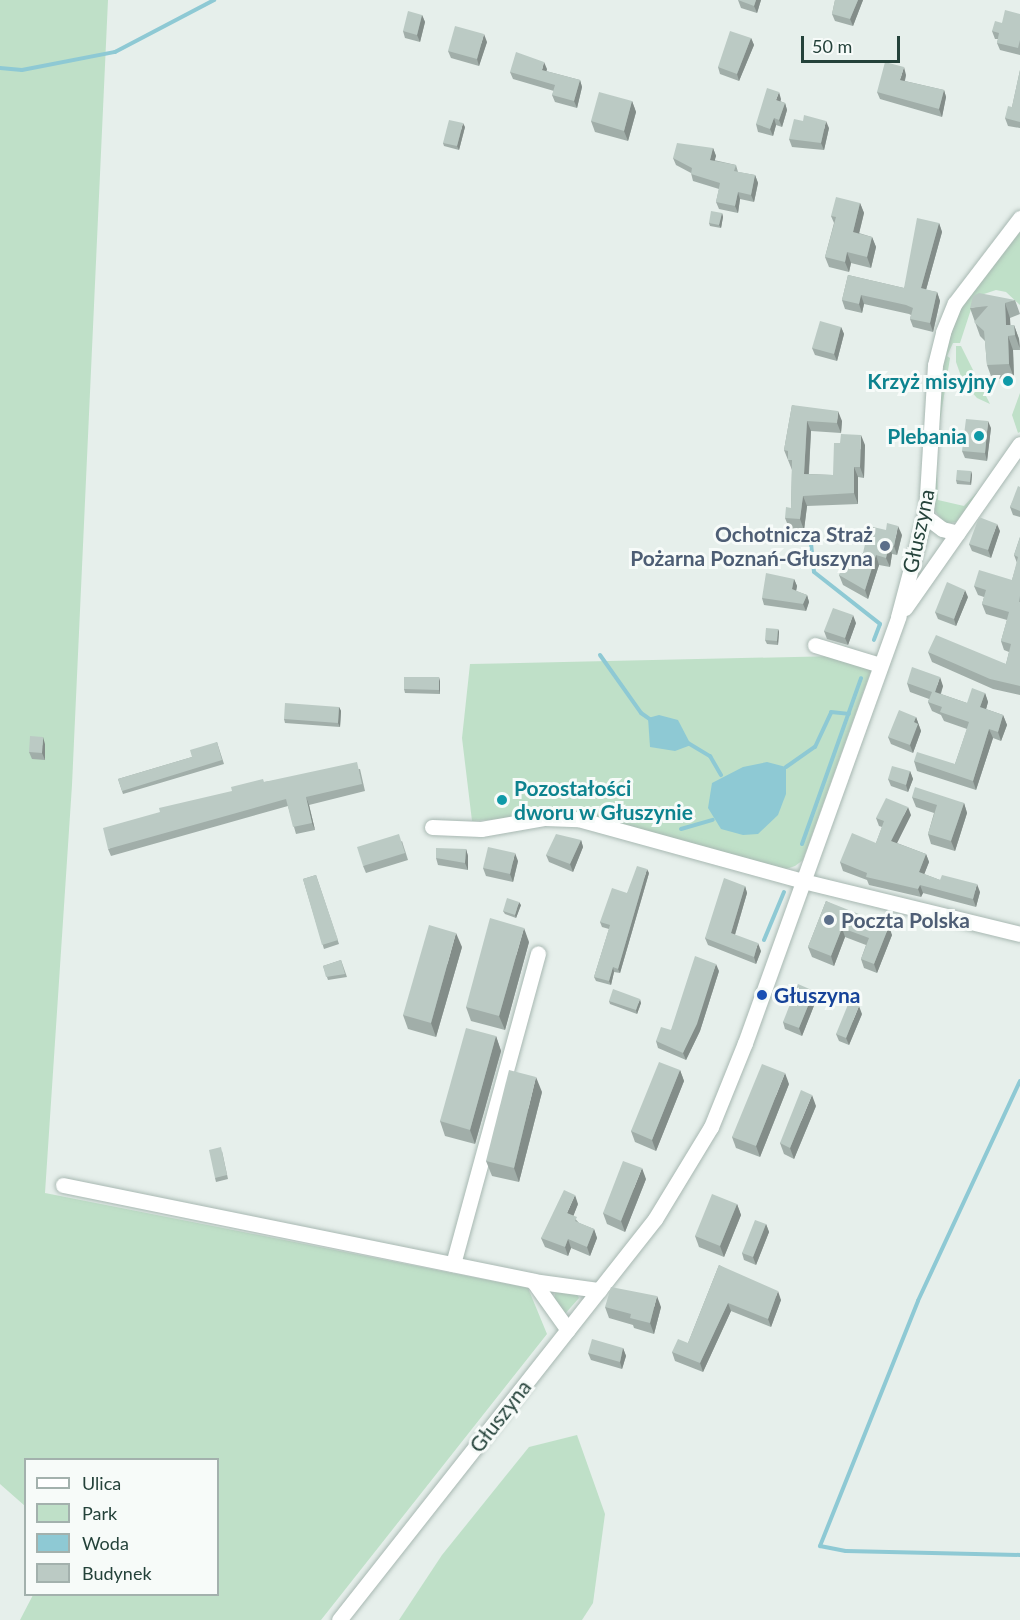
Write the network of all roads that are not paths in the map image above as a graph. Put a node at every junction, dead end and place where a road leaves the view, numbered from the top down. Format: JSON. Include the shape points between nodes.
{"nodes":[{"id":1,"x":1020,"y":218,"type":"edge"},
{"id":2,"x":1020,"y":444,"type":"edge"},
{"id":3,"x":925,"y":516,"type":"junction"},
{"id":4,"x":957,"y":533,"type":"junction"},
{"id":5,"x":898,"y":617,"type":"junction"},
{"id":6,"x":815,"y":645,"type":"dead end"},
{"id":7,"x":880,"y":665,"type":"junction"},
{"id":8,"x":432,"y":827,"type":"dead end"},
{"id":9,"x":802,"y":881,"type":"junction"},
{"id":10,"x":1020,"y":934,"type":"edge"},
{"id":11,"x":538,"y":953,"type":"dead end"},
{"id":12,"x":63,"y":1185,"type":"dead end"},
{"id":13,"x":453,"y":1264,"type":"junction"},
{"id":14,"x":534,"y":1281,"type":"junction"},
{"id":15,"x":599,"y":1290,"type":"junction"},
{"id":16,"x":568,"y":1330,"type":"junction"},
{"id":17,"x":339,"y":1620,"type":"edge"}],
"edges":[{"from":1,"to":3,"type":"street","name":"Głuszyna","via":[[955,303],[943,332],[935,365]]},
{"from":2,"to":4,"type":"street","name":"Głuszyna"},
{"from":3,"to":4,"type":"street","via":[[942,529]]},
{"from":3,"to":5,"type":"street","name":"Głuszyna"},
{"from":4,"to":5,"type":"street","name":"Głuszyna"},
{"from":5,"to":7,"type":"street","name":"Głuszyna"},
{"from":6,"to":7,"type":"street"},
{"from":7,"to":9,"type":"street","name":"Głuszyna"},
{"from":8,"to":9,"type":"street","via":[[481,829],[545,818],[578,819]]},
{"from":9,"to":10,"type":"street"},
{"from":9,"to":15,"type":"street","name":"Głuszyna","via":[[711,1127],[673,1193]]},
{"from":11,"to":13,"type":"street"},
{"from":12,"to":13,"type":"street"},
{"from":13,"to":14,"type":"street"},
{"from":14,"to":15,"type":"street"},
{"from":14,"to":16,"type":"street"},
{"from":15,"to":16,"type":"street","name":"Głuszyna"},
{"from":16,"to":17,"type":"street","name":"Głuszyna"}]}
